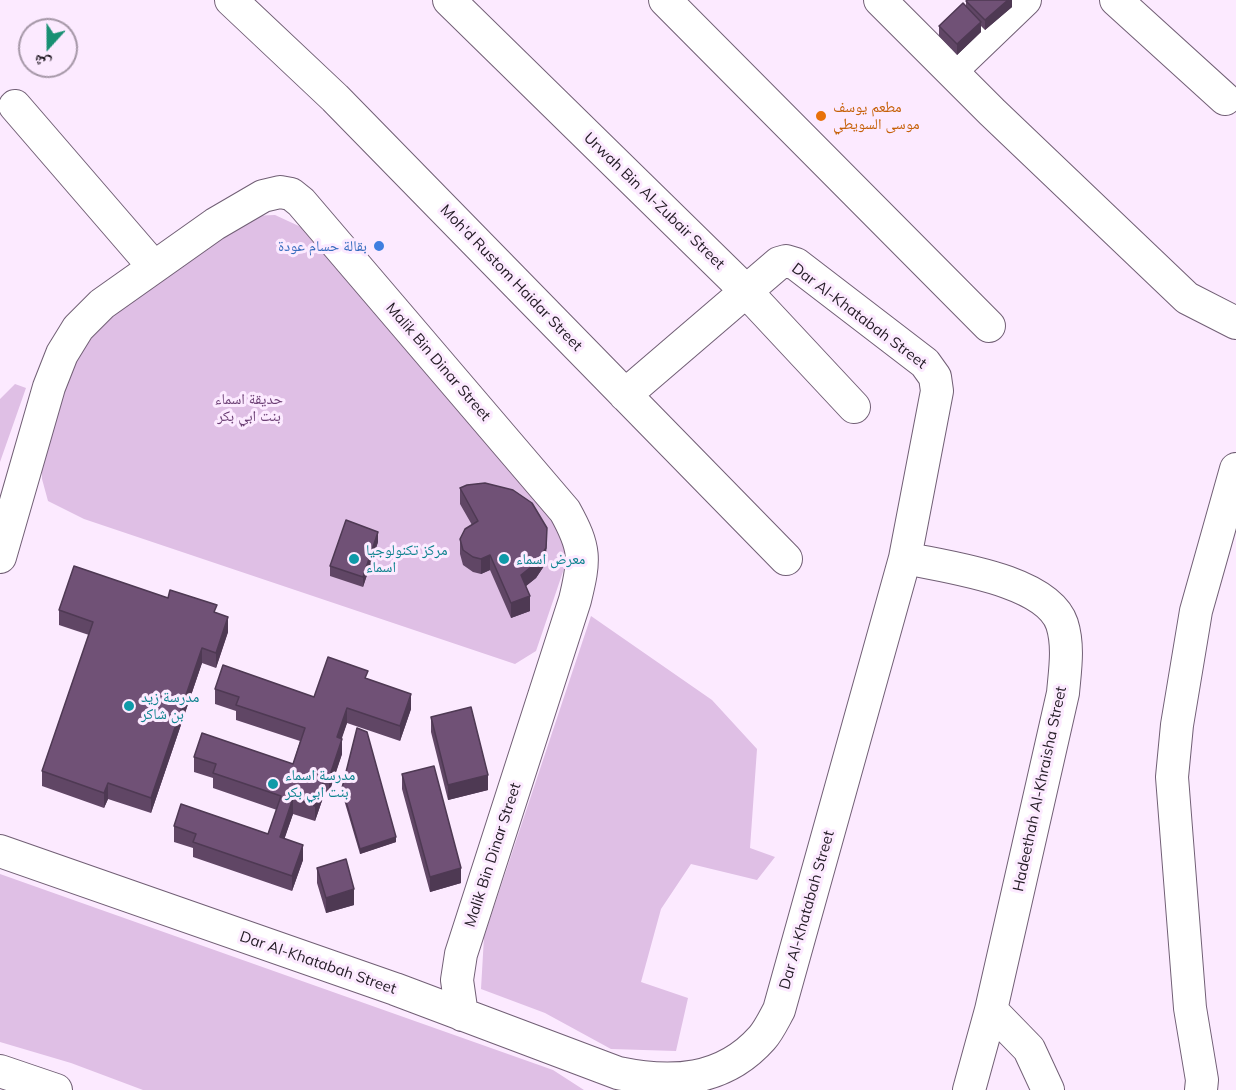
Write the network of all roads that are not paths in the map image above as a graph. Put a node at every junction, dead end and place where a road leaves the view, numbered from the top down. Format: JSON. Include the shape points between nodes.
{"nodes":[{"id":1,"x":231,"y":0,"type":"edge"},
{"id":2,"x":449,"y":0,"type":"edge"},
{"id":3,"x":665,"y":0,"type":"edge"},
{"id":4,"x":880,"y":0,"type":"edge"},
{"id":5,"x":1026,"y":0,"type":"edge"},
{"id":6,"x":1116,"y":0,"type":"edge"},
{"id":7,"x":951,"y":70,"type":"junction"},
{"id":8,"x":1225,"y":99,"type":"dead end"},
{"id":9,"x":5,"y":106,"type":"edge"},
{"id":10,"x":154,"y":267,"type":"junction"},
{"id":11,"x":746,"y":291,"type":"junction"},
{"id":12,"x":1236,"y":323,"type":"edge"},
{"id":13,"x":989,"y":326,"type":"dead end"},
{"id":14,"x":626,"y":395,"type":"junction"},
{"id":15,"x":854,"y":407,"type":"dead end"},
{"id":16,"x":1236,"y":469,"type":"edge"},
{"id":17,"x":0,"y":557,"type":"edge"},
{"id":18,"x":905,"y":558,"type":"junction"},
{"id":19,"x":786,"y":559,"type":"dead end"},
{"id":20,"x":0,"y":851,"type":"edge"},
{"id":21,"x":991,"y":1010,"type":"junction"},
{"id":22,"x":462,"y":1015,"type":"junction"},
{"id":23,"x":0,"y":1071,"type":"edge"},
{"id":24,"x":714,"y":1081,"type":"edge"},
{"id":25,"x":615,"y":1082,"type":"edge"},
{"id":26,"x":56,"y":1090,"type":"edge"},
{"id":27,"x":969,"y":1090,"type":"edge"},
{"id":28,"x":1048,"y":1090,"type":"edge"},
{"id":29,"x":1202,"y":1090,"type":"edge"}],
"edges":[{"from":1,"to":14,"type":"street","name":"Moh'd Rustom Haidar Street","via":[[343,107]]},
{"from":2,"to":11,"type":"street","name":"Urwah Bin Al-Zubair Street"},
{"from":3,"to":13,"type":"street"},
{"from":4,"to":7,"type":"street"},
{"from":5,"to":7,"type":"street"},
{"from":6,"to":8,"type":"street"},
{"from":7,"to":12,"type":"street","via":[[1187,298]]},
{"from":9,"to":10,"type":"street"},
{"from":10,"to":17,"type":"street","name":"Malik Bin Dinar Street","via":[[102,304],[78,328],[62,354]]},
{"from":10,"to":22,"type":"street","name":"Malik Bin Dinar Street","via":[[214,224],[263,196],[291,194],[565,511],[581,540],[583,568],[575,600],[461,954],[457,980]]},
{"from":11,"to":14,"type":"street","name":"Dar Al-Khatabah Street"},
{"from":11,"to":15,"type":"street","name":"Urwah Bin Al-Zubair Street"},
{"from":11,"to":18,"type":"street","name":"Dar Al-Khatabah Street","via":[[779,263],[796,264],[925,363],[935,377],[933,420]]},
{"from":14,"to":19,"type":"street","name":"Moh'd Rustom Haidar Street"},
{"from":16,"to":29,"type":"street","via":[[1196,611],[1172,777],[1190,1008]]},
{"from":18,"to":21,"type":"street","name":"Hadeethah Al-Khraisha Street","via":[[1000,579],[1040,596],[1061,622],[1066,651],[1063,693]]},
{"from":18,"to":24,"type":"street","name":"Dar Al-Khatabah Street","via":[[779,1010],[763,1037]]},
{"from":20,"to":22,"type":"street","name":"Dar Al-Khatabah Street"},
{"from":21,"to":27,"type":"street","name":"Hadeethah Al-Khraisha Street"},
{"from":21,"to":28,"type":"street","via":[[1029,1049]]},
{"from":22,"to":25,"type":"street","name":"Dar Al-Khatabah Street"},
{"from":23,"to":26,"type":"street"},
{"from":24,"to":25,"type":"street","name":"Dar Al-Khatabah Street","via":[[687,1078]]}]}
